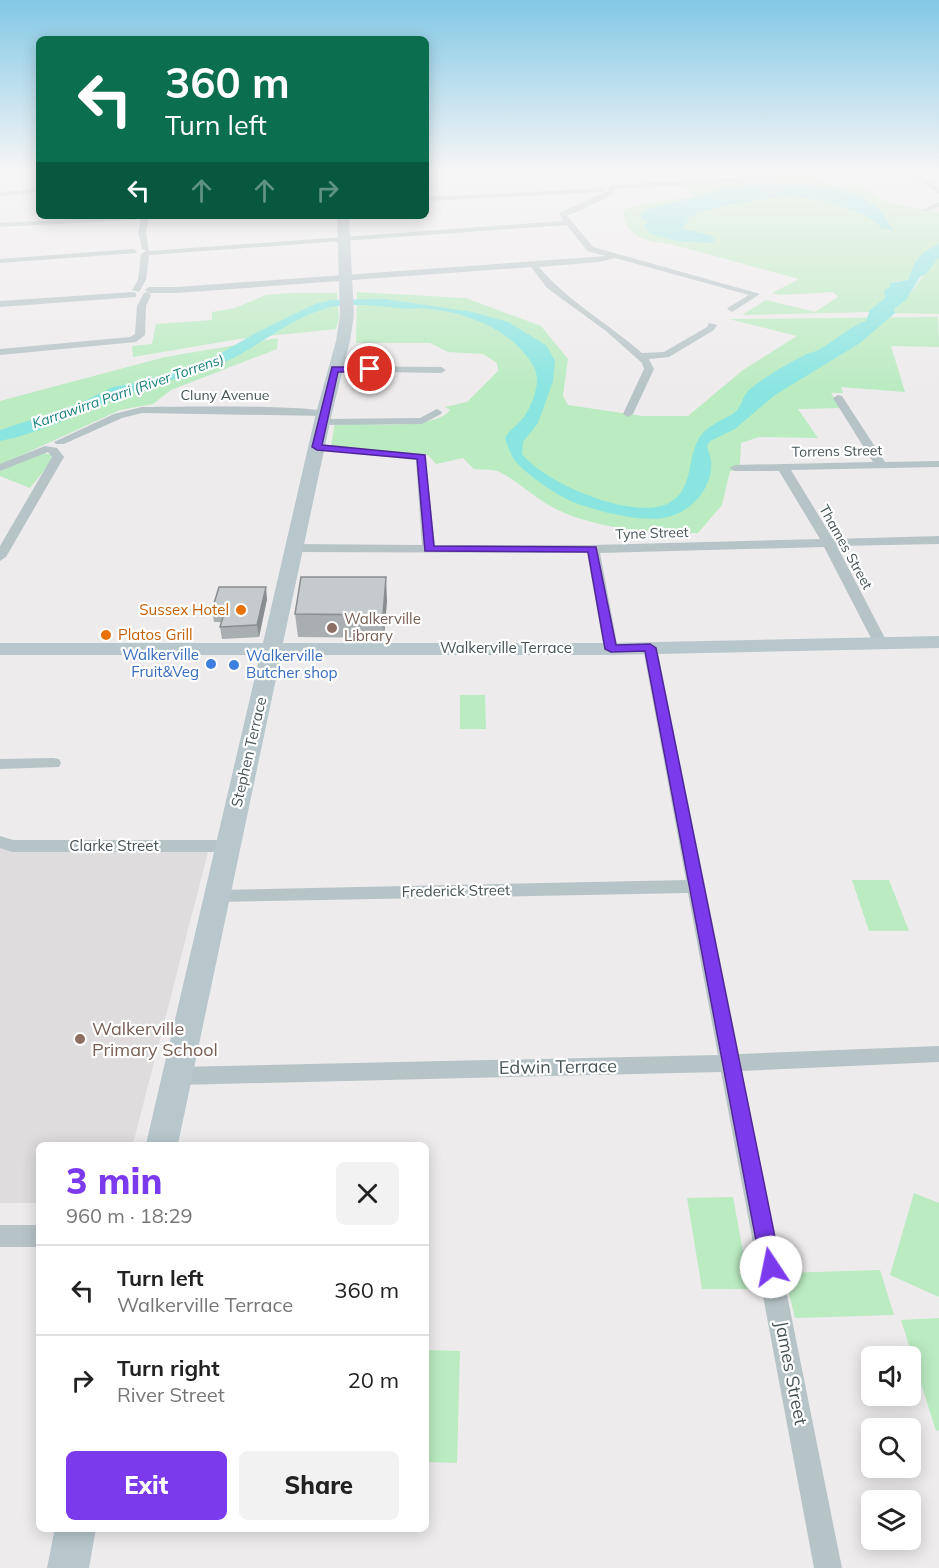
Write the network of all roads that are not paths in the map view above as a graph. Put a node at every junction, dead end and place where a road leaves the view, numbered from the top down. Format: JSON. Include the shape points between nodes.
{"nodes":[{"id":1,"x":142,"y":244,"type":"edge"},
{"id":2,"x":250,"y":244,"type":"edge"},
{"id":3,"x":344,"y":244,"type":"edge"},
{"id":4,"x":586,"y":244,"type":"edge"},
{"id":5,"x":141,"y":253,"type":"junction"},
{"id":6,"x":615,"y":256,"type":"junction"},
{"id":7,"x":0,"y":261,"type":"edge"},
{"id":8,"x":533,"y":265,"type":"junction"},
{"id":9,"x":142,"y":280,"type":"junction"},
{"id":10,"x":346,"y":285,"type":"junction"},
{"id":11,"x":148,"y":292,"type":"junction"},
{"id":12,"x":134,"y":293,"type":"junction"},
{"id":13,"x":0,"y":304,"type":"edge"},
{"id":14,"x":142,"y":306,"type":"junction"},
{"id":15,"x":732,"y":309,"type":"dead end"},
{"id":16,"x":712,"y":325,"type":"dead end"},
{"id":17,"x":0,"y":352,"type":"edge"},
{"id":18,"x":641,"y":356,"type":"junction"},
{"id":19,"x":335,"y":369,"type":"junction"},
{"id":20,"x":441,"y":370,"type":"dead end"},
{"id":21,"x":838,"y":398,"type":"dead end"},
{"id":22,"x":437,"y":412,"type":"dead end"},
{"id":23,"x":628,"y":414,"type":"dead end"},
{"id":24,"x":323,"y":417,"type":"junction"},
{"id":25,"x":53,"y":447,"type":"junction"},
{"id":26,"x":317,"y":447,"type":"junction"},
{"id":27,"x":939,"y":464,"type":"edge"},
{"id":28,"x":881,"y":465,"type":"junction"},
{"id":29,"x":783,"y":467,"type":"junction"},
{"id":30,"x":0,"y":468,"type":"edge"},
{"id":31,"x":735,"y":468,"type":"dead end"},
{"id":32,"x":939,"y":540,"type":"edge"},
{"id":33,"x":828,"y":543,"type":"junction"},
{"id":34,"x":294,"y":548,"type":"junction"},
{"id":35,"x":429,"y":549,"type":"junction"},
{"id":36,"x":593,"y":549,"type":"junction"},
{"id":37,"x":0,"y":557,"type":"edge"},
{"id":38,"x":880,"y":642,"type":"junction"},
{"id":39,"x":939,"y":642,"type":"edge"},
{"id":40,"x":272,"y":648,"type":"junction"},
{"id":41,"x":650,"y":648,"type":"junction"},
{"id":42,"x":0,"y":649,"type":"edge"},
{"id":43,"x":611,"y":649,"type":"junction"},
{"id":44,"x":53,"y":763,"type":"dead end"},
{"id":45,"x":0,"y":764,"type":"edge"},
{"id":46,"x":0,"y":842,"type":"edge"},
{"id":47,"x":228,"y":846,"type":"junction"},
{"id":48,"x":695,"y":886,"type":"junction"},
{"id":49,"x":217,"y":896,"type":"junction"},
{"id":50,"x":939,"y":1054,"type":"edge"},
{"id":51,"x":732,"y":1063,"type":"junction"},
{"id":52,"x":177,"y":1076,"type":"junction"},
{"id":53,"x":162,"y":1142,"type":"edge"},
{"id":54,"x":0,"y":1236,"type":"edge"},
{"id":55,"x":36,"y":1236,"type":"edge"},
{"id":56,"x":75,"y":1532,"type":"edge"},
{"id":57,"x":68,"y":1568,"type":"edge"},
{"id":58,"x":828,"y":1568,"type":"edge"}],
"edges":[{"from":1,"to":5,"type":"street"},
{"from":2,"to":5,"type":"street"},
{"from":3,"to":10,"type":"main road","name":"Stephen Terrace"},
{"from":4,"to":6,"type":"street"},
{"from":5,"to":7,"type":"street"},
{"from":5,"to":9,"type":"street"},
{"from":6,"to":8,"type":"street"},
{"from":6,"to":15,"type":"street","via":[[756,294]]},
{"from":8,"to":10,"type":"street"},
{"from":8,"to":18,"type":"street","via":[[550,286]]},
{"from":9,"to":11,"type":"street"},
{"from":9,"to":12,"type":"street"},
{"from":10,"to":11,"type":"street"},
{"from":10,"to":19,"type":"main road","name":"Stephen Terrace","via":[[347,315]]},
{"from":11,"to":12,"type":"street"},
{"from":11,"to":14,"type":"street"},
{"from":12,"to":13,"type":"street"},
{"from":12,"to":14,"type":"street"},
{"from":14,"to":17,"type":"street","via":[[140,334],[133,340]]},
{"from":16,"to":18,"type":"street","via":[[666,355]]},
{"from":18,"to":23,"type":"street","via":[[649,369]]},
{"from":19,"to":20,"type":"street"},
{"from":19,"to":24,"type":"main road","name":"Stephen Terrace"},
{"from":21,"to":28,"type":"street"},
{"from":22,"to":24,"type":"street","name":"Cluny Avenue","via":[[422,421]]},
{"from":24,"to":25,"type":"street","name":"Cluny Avenue","via":[[292,411],[131,412]]},
{"from":24,"to":26,"type":"main road","name":"Stephen Terrace"},
{"from":25,"to":30,"type":"street","name":"Cluny Avenue"},
{"from":25,"to":37,"type":"street","via":[[58,457]]},
{"from":26,"to":34,"type":"main road","name":"Stephen Terrace"},
{"from":26,"to":35,"type":"street","via":[[422,457]]},
{"from":27,"to":28,"type":"street","name":"Torrens Street"},
{"from":28,"to":29,"type":"street","name":"Torrens Street"},
{"from":29,"to":31,"type":"street","name":"Torrens Street"},
{"from":29,"to":33,"type":"street","name":"Thames Street"},
{"from":32,"to":33,"type":"street","name":"Tyne Street"},
{"from":33,"to":36,"type":"street","name":"Tyne Street"},
{"from":33,"to":38,"type":"street","name":"Thames Street"},
{"from":34,"to":35,"type":"street","name":"Tyne Street"},
{"from":34,"to":40,"type":"main road","name":"Stephen Terrace"},
{"from":35,"to":36,"type":"street","name":"Tyne Street"},
{"from":36,"to":43,"type":"street"},
{"from":38,"to":39,"type":"main road","name":"Walkerville Terrace"},
{"from":38,"to":41,"type":"main road","name":"Walkerville Terrace"},
{"from":40,"to":42,"type":"main road","name":"Walkerville Terrace"},
{"from":40,"to":43,"type":"main road","name":"Walkerville Terrace"},
{"from":40,"to":47,"type":"main road","name":"Stephen Terrace"},
{"from":41,"to":43,"type":"main road","name":"Walkerville Terrace"},
{"from":41,"to":48,"type":"street","name":"James Street"},
{"from":44,"to":45,"type":"street"},
{"from":46,"to":47,"type":"street","name":"Clarke Street","via":[[12,846]]},
{"from":47,"to":49,"type":"main road","name":"Stephen Terrace"},
{"from":48,"to":49,"type":"street","name":"Frederick Street"},
{"from":48,"to":51,"type":"street","name":"James Street"},
{"from":49,"to":52,"type":"main road","name":"Stephen Terrace"},
{"from":50,"to":51,"type":"street","name":"Edwin Terrace"},
{"from":51,"to":52,"type":"street","name":"Edwin Terrace"},
{"from":51,"to":58,"type":"street","name":"James Street"},
{"from":52,"to":53,"type":"main road","name":"Stephen Terrace"},
{"from":54,"to":55,"type":"street"},
{"from":56,"to":57,"type":"main road"}]}
